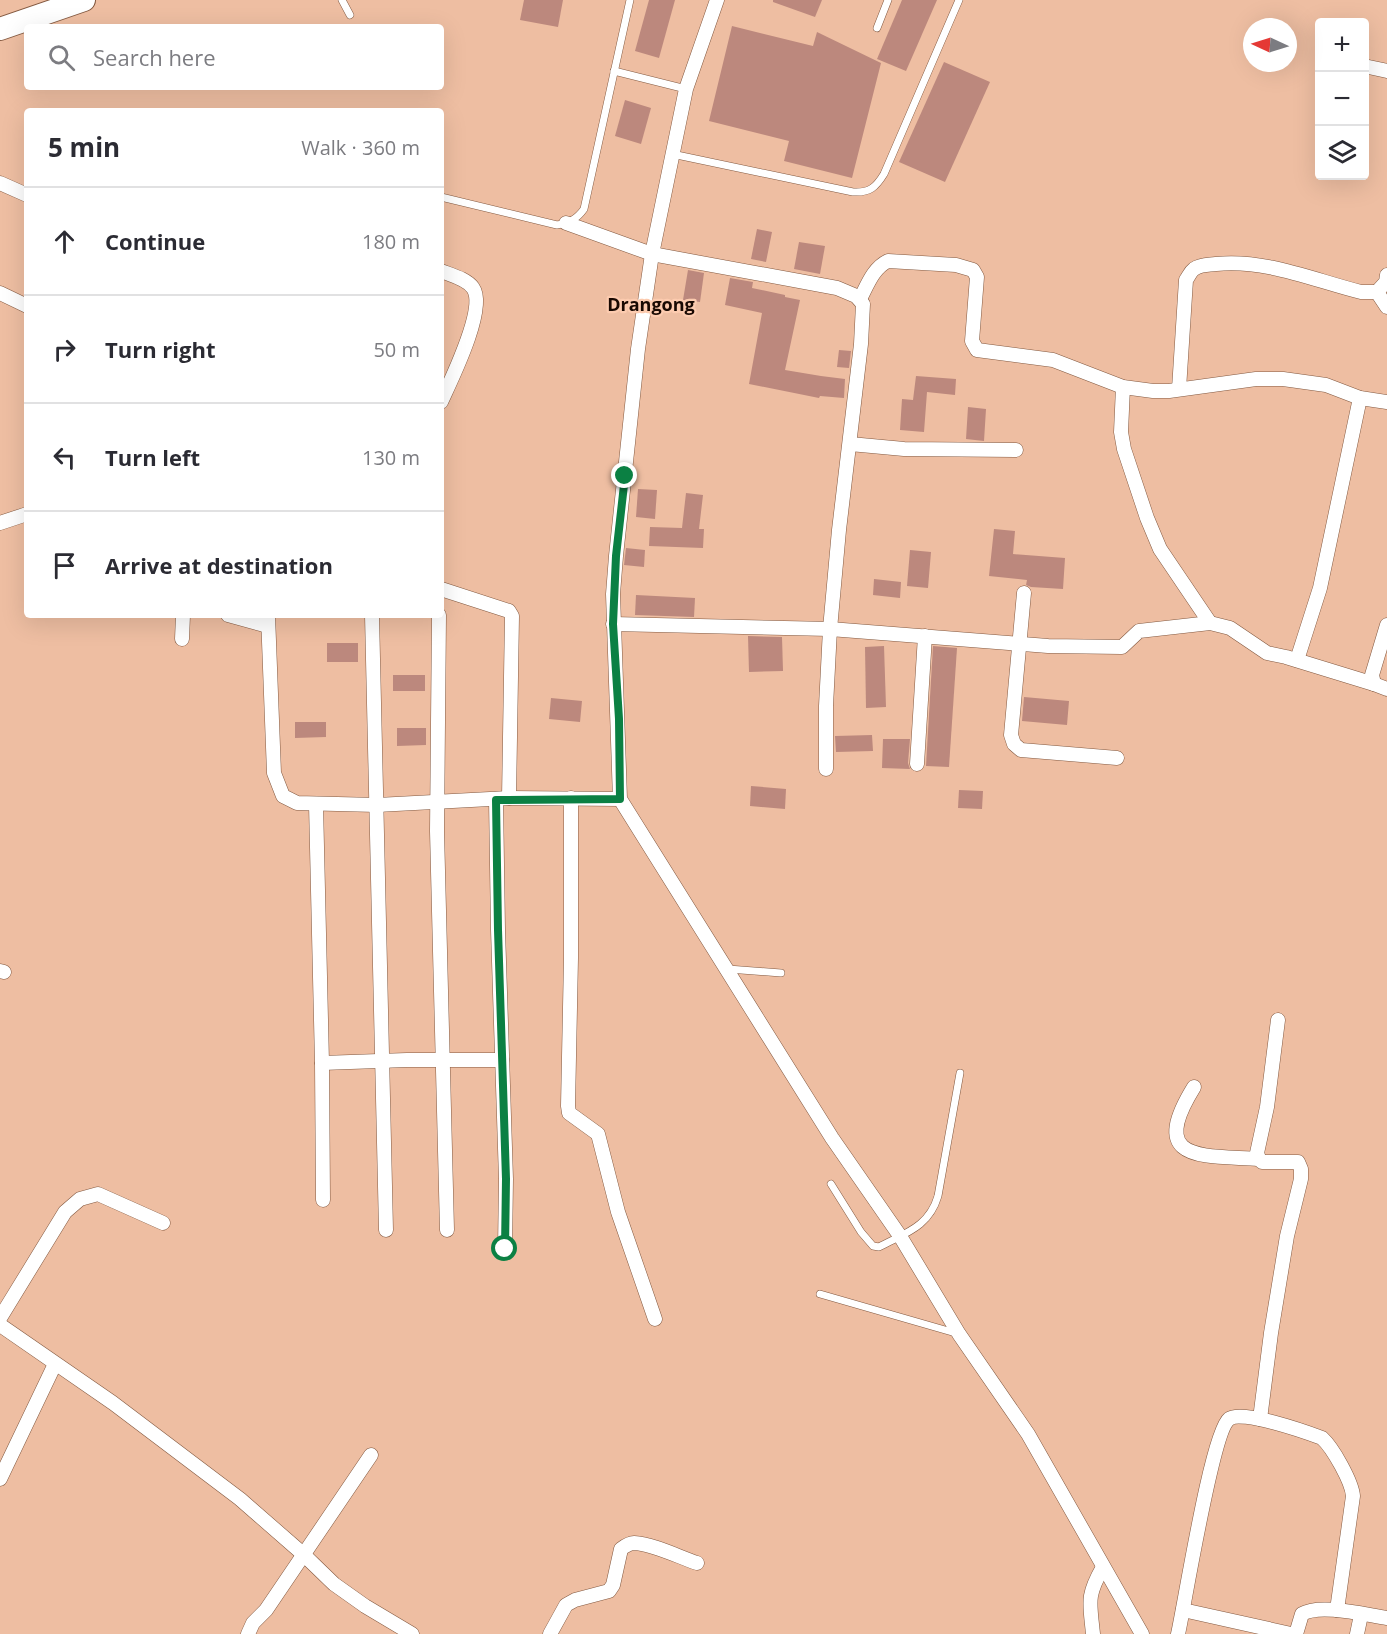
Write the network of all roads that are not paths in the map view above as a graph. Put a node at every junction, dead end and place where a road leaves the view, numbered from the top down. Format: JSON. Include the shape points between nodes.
{"nodes":[{"id":1,"x":342,"y":0,"type":"edge"},
{"id":2,"x":630,"y":0,"type":"edge"},
{"id":3,"x":717,"y":0,"type":"edge"},
{"id":4,"x":888,"y":0,"type":"edge"},
{"id":5,"x":959,"y":0,"type":"edge"},
{"id":6,"x":72,"y":2,"type":"edge"},
{"id":7,"x":350,"y":15,"type":"dead end"},
{"id":8,"x":877,"y":28,"type":"dead end"},
{"id":9,"x":0,"y":29,"type":"edge"},
{"id":10,"x":1369,"y":67,"type":"edge"},
{"id":11,"x":614,"y":71,"type":"junction"},
{"id":12,"x":1387,"y":71,"type":"edge"},
{"id":13,"x":686,"y":89,"type":"junction"},
{"id":14,"x":672,"y":154,"type":"junction"},
{"id":15,"x":0,"y":183,"type":"edge"},
{"id":16,"x":24,"y":194,"type":"edge"},
{"id":17,"x":444,"y":198,"type":"edge"},
{"id":18,"x":566,"y":223,"type":"junction"},
{"id":19,"x":652,"y":254,"type":"junction"},
{"id":20,"x":444,"y":272,"type":"edge"},
{"id":21,"x":1387,"y":275,"type":"edge"},
{"id":22,"x":1377,"y":292,"type":"junction"},
{"id":23,"x":0,"y":293,"type":"edge"},
{"id":24,"x":860,"y":299,"type":"junction"},
{"id":25,"x":24,"y":305,"type":"edge"},
{"id":26,"x":1387,"y":307,"type":"edge"},
{"id":27,"x":445,"y":381,"type":"edge"},
{"id":28,"x":1124,"y":387,"type":"junction"},
{"id":29,"x":1179,"y":389,"type":"junction"},
{"id":30,"x":1360,"y":398,"type":"junction"},
{"id":31,"x":1387,"y":402,"type":"edge"},
{"id":32,"x":849,"y":444,"type":"junction"},
{"id":33,"x":1016,"y":450,"type":"dead end"},
{"id":34,"x":24,"y":515,"type":"edge"},
{"id":35,"x":0,"y":523,"type":"edge"},
{"id":36,"x":444,"y":590,"type":"edge"},
{"id":37,"x":1024,"y":593,"type":"dead end"},
{"id":38,"x":183,"y":618,"type":"edge"},
{"id":39,"x":252,"y":618,"type":"edge"},
{"id":40,"x":372,"y":618,"type":"edge"},
{"id":41,"x":439,"y":618,"type":"edge"},
{"id":42,"x":268,"y":620,"type":"edge"},
{"id":43,"x":1210,"y":623,"type":"junction"},
{"id":44,"x":613,"y":624,"type":"junction"},
{"id":45,"x":1387,"y":625,"type":"edge"},
{"id":46,"x":830,"y":629,"type":"junction"},
{"id":47,"x":925,"y":636,"type":"junction"},
{"id":48,"x":182,"y":639,"type":"dead end"},
{"id":49,"x":1021,"y":644,"type":"junction"},
{"id":50,"x":1297,"y":660,"type":"junction"},
{"id":51,"x":1380,"y":686,"type":"edge"},
{"id":52,"x":1117,"y":758,"type":"dead end"},
{"id":53,"x":917,"y":764,"type":"dead end"},
{"id":54,"x":826,"y":769,"type":"dead end"},
{"id":55,"x":571,"y":798,"type":"junction"},
{"id":56,"x":502,"y":799,"type":"junction"},
{"id":57,"x":620,"y":799,"type":"junction"},
{"id":58,"x":438,"y":803,"type":"junction"},
{"id":59,"x":316,"y":804,"type":"junction"},
{"id":60,"x":377,"y":806,"type":"junction"},
{"id":61,"x":728,"y":969,"type":"junction"},
{"id":62,"x":781,"y":973,"type":"dead end"},
{"id":63,"x":1278,"y":1020,"type":"dead end"},
{"id":64,"x":442,"y":1059,"type":"junction"},
{"id":65,"x":383,"y":1060,"type":"junction"},
{"id":66,"x":502,"y":1060,"type":"junction"},
{"id":67,"x":322,"y":1063,"type":"junction"},
{"id":68,"x":960,"y":1073,"type":"dead end"},
{"id":69,"x":1194,"y":1087,"type":"dead end"},
{"id":70,"x":1259,"y":1159,"type":"junction"},
{"id":71,"x":831,"y":1184,"type":"dead end"},
{"id":72,"x":323,"y":1200,"type":"dead end"},
{"id":73,"x":163,"y":1223,"type":"dead end"},
{"id":74,"x":386,"y":1230,"type":"dead end"},
{"id":75,"x":447,"y":1230,"type":"dead end"},
{"id":76,"x":900,"y":1236,"type":"junction"},
{"id":77,"x":505,"y":1249,"type":"dead end"},
{"id":78,"x":820,"y":1294,"type":"dead end"},
{"id":79,"x":0,"y":1318,"type":"edge"},
{"id":80,"x":655,"y":1319,"type":"dead end"},
{"id":81,"x":0,"y":1325,"type":"edge"},
{"id":82,"x":959,"y":1334,"type":"junction"},
{"id":83,"x":55,"y":1364,"type":"junction"},
{"id":84,"x":1260,"y":1419,"type":"junction"},
{"id":85,"x":371,"y":1455,"type":"dead end"},
{"id":86,"x":0,"y":1479,"type":"edge"},
{"id":87,"x":303,"y":1554,"type":"junction"},
{"id":88,"x":697,"y":1563,"type":"dead end"},
{"id":89,"x":1103,"y":1567,"type":"junction"},
{"id":90,"x":1183,"y":1610,"type":"junction"},
{"id":91,"x":1337,"y":1610,"type":"junction"},
{"id":92,"x":1361,"y":1615,"type":"junction"},
{"id":93,"x":1387,"y":1618,"type":"edge"},
{"id":94,"x":248,"y":1634,"type":"edge"},
{"id":95,"x":412,"y":1634,"type":"edge"},
{"id":96,"x":550,"y":1634,"type":"edge"},
{"id":97,"x":1093,"y":1634,"type":"edge"},
{"id":98,"x":1142,"y":1634,"type":"edge"},
{"id":99,"x":1178,"y":1634,"type":"edge"},
{"id":100,"x":1291,"y":1634,"type":"edge"},
{"id":101,"x":1296,"y":1634,"type":"edge"},
{"id":102,"x":1357,"y":1634,"type":"edge"}],
"edges":[{"from":1,"to":7,"type":"lane"},
{"from":2,"to":11,"type":"lane"},
{"from":3,"to":13,"type":"street"},
{"from":4,"to":8,"type":"lane"},
{"from":5,"to":14,"type":"lane","via":[[884,174],[873,189],[853,192]]},
{"from":6,"to":9,"type":"highway"},
{"from":10,"to":12,"type":"street"},
{"from":11,"to":13,"type":"lane"},
{"from":11,"to":18,"type":"lane","via":[[584,209]]},
{"from":13,"to":14,"type":"street"},
{"from":14,"to":19,"type":"street"},
{"from":15,"to":16,"type":"street"},
{"from":17,"to":18,"type":"lane","via":[[548,223]]},
{"from":18,"to":19,"type":"street"},
{"from":19,"to":24,"type":"street","via":[[837,288]]},
{"from":19,"to":44,"type":"street","via":[[616,556]]},
{"from":20,"to":27,"type":"street","via":[[470,285],[478,302],[472,327]]},
{"from":21,"to":22,"type":"street"},
{"from":22,"to":26,"type":"street"},
{"from":22,"to":29,"type":"street","via":[[1361,292],[1257,265],[1201,265],[1186,280]]},
{"from":23,"to":25,"type":"street"},
{"from":24,"to":28,"type":"street","via":[[881,264],[888,261],[956,265],[974,270],[977,277],[972,341],[977,350],[1053,360]]},
{"from":24,"to":32,"type":"street","via":[[861,344]]},
{"from":28,"to":29,"type":"street"},
{"from":28,"to":43,"type":"street","via":[[1122,440],[1147,518],[1160,549]]},
{"from":29,"to":30,"type":"street","via":[[1283,379],[1326,385]]},
{"from":30,"to":31,"type":"street"},
{"from":30,"to":50,"type":"street","via":[[1320,588]]},
{"from":32,"to":33,"type":"street","via":[[904,449]]},
{"from":32,"to":46,"type":"street"},
{"from":34,"to":35,"type":"street"},
{"from":36,"to":56,"type":"street","via":[[509,611],[512,616]]},
{"from":37,"to":49,"type":"street"},
{"from":38,"to":48,"type":"street"},
{"from":39,"to":42,"type":"street"},
{"from":40,"to":60,"type":"street"},
{"from":41,"to":58,"type":"street"},
{"from":42,"to":59,"type":"street","via":[[274,773],[283,796],[297,803]]},
{"from":43,"to":49,"type":"street","via":[[1140,631],[1122,647]]},
{"from":43,"to":50,"type":"street","via":[[1230,628],[1268,653]]},
{"from":44,"to":46,"type":"street"},
{"from":44,"to":57,"type":"street"},
{"from":45,"to":51,"type":"street","via":[[1372,675]]},
{"from":46,"to":47,"type":"street"},
{"from":46,"to":54,"type":"street"},
{"from":47,"to":49,"type":"street"},
{"from":47,"to":53,"type":"street"},
{"from":49,"to":52,"type":"street","via":[[1011,735],[1014,744],[1020,750]]},
{"from":50,"to":51,"type":"street"},
{"from":55,"to":56,"type":"street"},
{"from":55,"to":57,"type":"street"},
{"from":55,"to":80,"type":"street","via":[[569,1113],[598,1134],[618,1212]]},
{"from":56,"to":58,"type":"street"},
{"from":56,"to":66,"type":"street"},
{"from":57,"to":61,"type":"street"},
{"from":58,"to":60,"type":"street"},
{"from":58,"to":64,"type":"street"},
{"from":59,"to":60,"type":"street"},
{"from":59,"to":67,"type":"street"},
{"from":60,"to":65,"type":"street"},
{"from":61,"to":62,"type":"lane"},
{"from":61,"to":76,"type":"street","via":[[832,1138]]},
{"from":63,"to":70,"type":"street"},
{"from":64,"to":65,"type":"street"},
{"from":64,"to":66,"type":"street"},
{"from":64,"to":75,"type":"street"},
{"from":65,"to":67,"type":"street"},
{"from":65,"to":74,"type":"street"},
{"from":66,"to":77,"type":"street"},
{"from":67,"to":72,"type":"street"},
{"from":68,"to":76,"type":"lane","via":[[934,1208],[923,1223]]},
{"from":69,"to":70,"type":"street","via":[[1178,1120],[1182,1148],[1195,1154]]},
{"from":70,"to":84,"type":"street","via":[[1298,1162],[1301,1169],[1271,1332]]},
{"from":71,"to":76,"type":"lane","via":[[870,1245],[879,1247]]},
{"from":73,"to":79,"type":"street","via":[[98,1194],[80,1199],[66,1212]]},
{"from":76,"to":82,"type":"street"},
{"from":78,"to":82,"type":"lane"},
{"from":81,"to":83,"type":"street"},
{"from":82,"to":89,"type":"street","via":[[1028,1434]]},
{"from":83,"to":86,"type":"street"},
{"from":83,"to":87,"type":"street","via":[[240,1499]]},
{"from":84,"to":90,"type":"street","via":[[1239,1416],[1229,1418],[1224,1425],[1202,1508]]},
{"from":84,"to":91,"type":"street","via":[[1322,1438],[1350,1485],[1353,1496]]},
{"from":85,"to":87,"type":"street"},
{"from":87,"to":94,"type":"street"},
{"from":87,"to":95,"type":"street","via":[[334,1584]]},
{"from":88,"to":96,"type":"street","via":[[647,1546],[626,1545],[621,1549],[609,1591],[566,1605]]},
{"from":89,"to":97,"type":"street","via":[[1090,1597]]},
{"from":89,"to":98,"type":"street"},
{"from":90,"to":99,"type":"street"},
{"from":90,"to":100,"type":"street"},
{"from":91,"to":92,"type":"street"},
{"from":91,"to":101,"type":"street","via":[[1306,1611]]},
{"from":92,"to":93,"type":"street"},
{"from":92,"to":102,"type":"street"}]}
